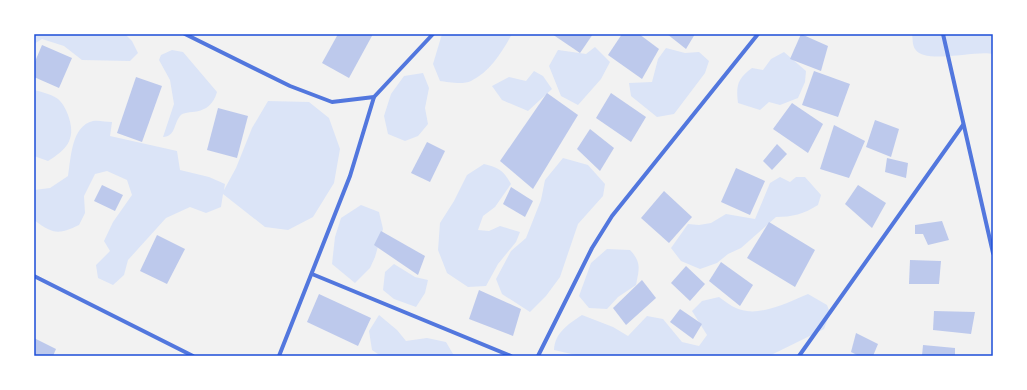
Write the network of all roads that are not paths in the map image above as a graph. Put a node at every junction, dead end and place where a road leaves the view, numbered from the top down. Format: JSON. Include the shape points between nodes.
{"nodes":[{"id":1,"x":185,"y":34,"type":"edge"},
{"id":2,"x":433,"y":34,"type":"edge"},
{"id":3,"x":758,"y":34,"type":"edge"},
{"id":4,"x":943,"y":34,"type":"edge"},
{"id":5,"x":374,"y":97,"type":"junction"},
{"id":6,"x":963,"y":125,"type":"junction"},
{"id":7,"x":993,"y":253,"type":"edge"},
{"id":8,"x":312,"y":274,"type":"junction"},
{"id":9,"x":34,"y":276,"type":"edge"},
{"id":10,"x":193,"y":356,"type":"edge"},
{"id":11,"x":279,"y":356,"type":"edge"},
{"id":12,"x":511,"y":356,"type":"edge"},
{"id":13,"x":538,"y":356,"type":"edge"},
{"id":14,"x":799,"y":356,"type":"edge"}],
"edges":[{"from":1,"to":5,"type":"street","via":[[290,86],[332,102]]},
{"from":2,"to":5,"type":"street"},
{"from":3,"to":13,"type":"street","via":[[612,216],[592,248]]},
{"from":4,"to":6,"type":"street"},
{"from":5,"to":8,"type":"street","via":[[350,176]]},
{"from":6,"to":7,"type":"street"},
{"from":6,"to":14,"type":"street"},
{"from":8,"to":11,"type":"street"},
{"from":8,"to":12,"type":"street"},
{"from":9,"to":10,"type":"street"}]}
